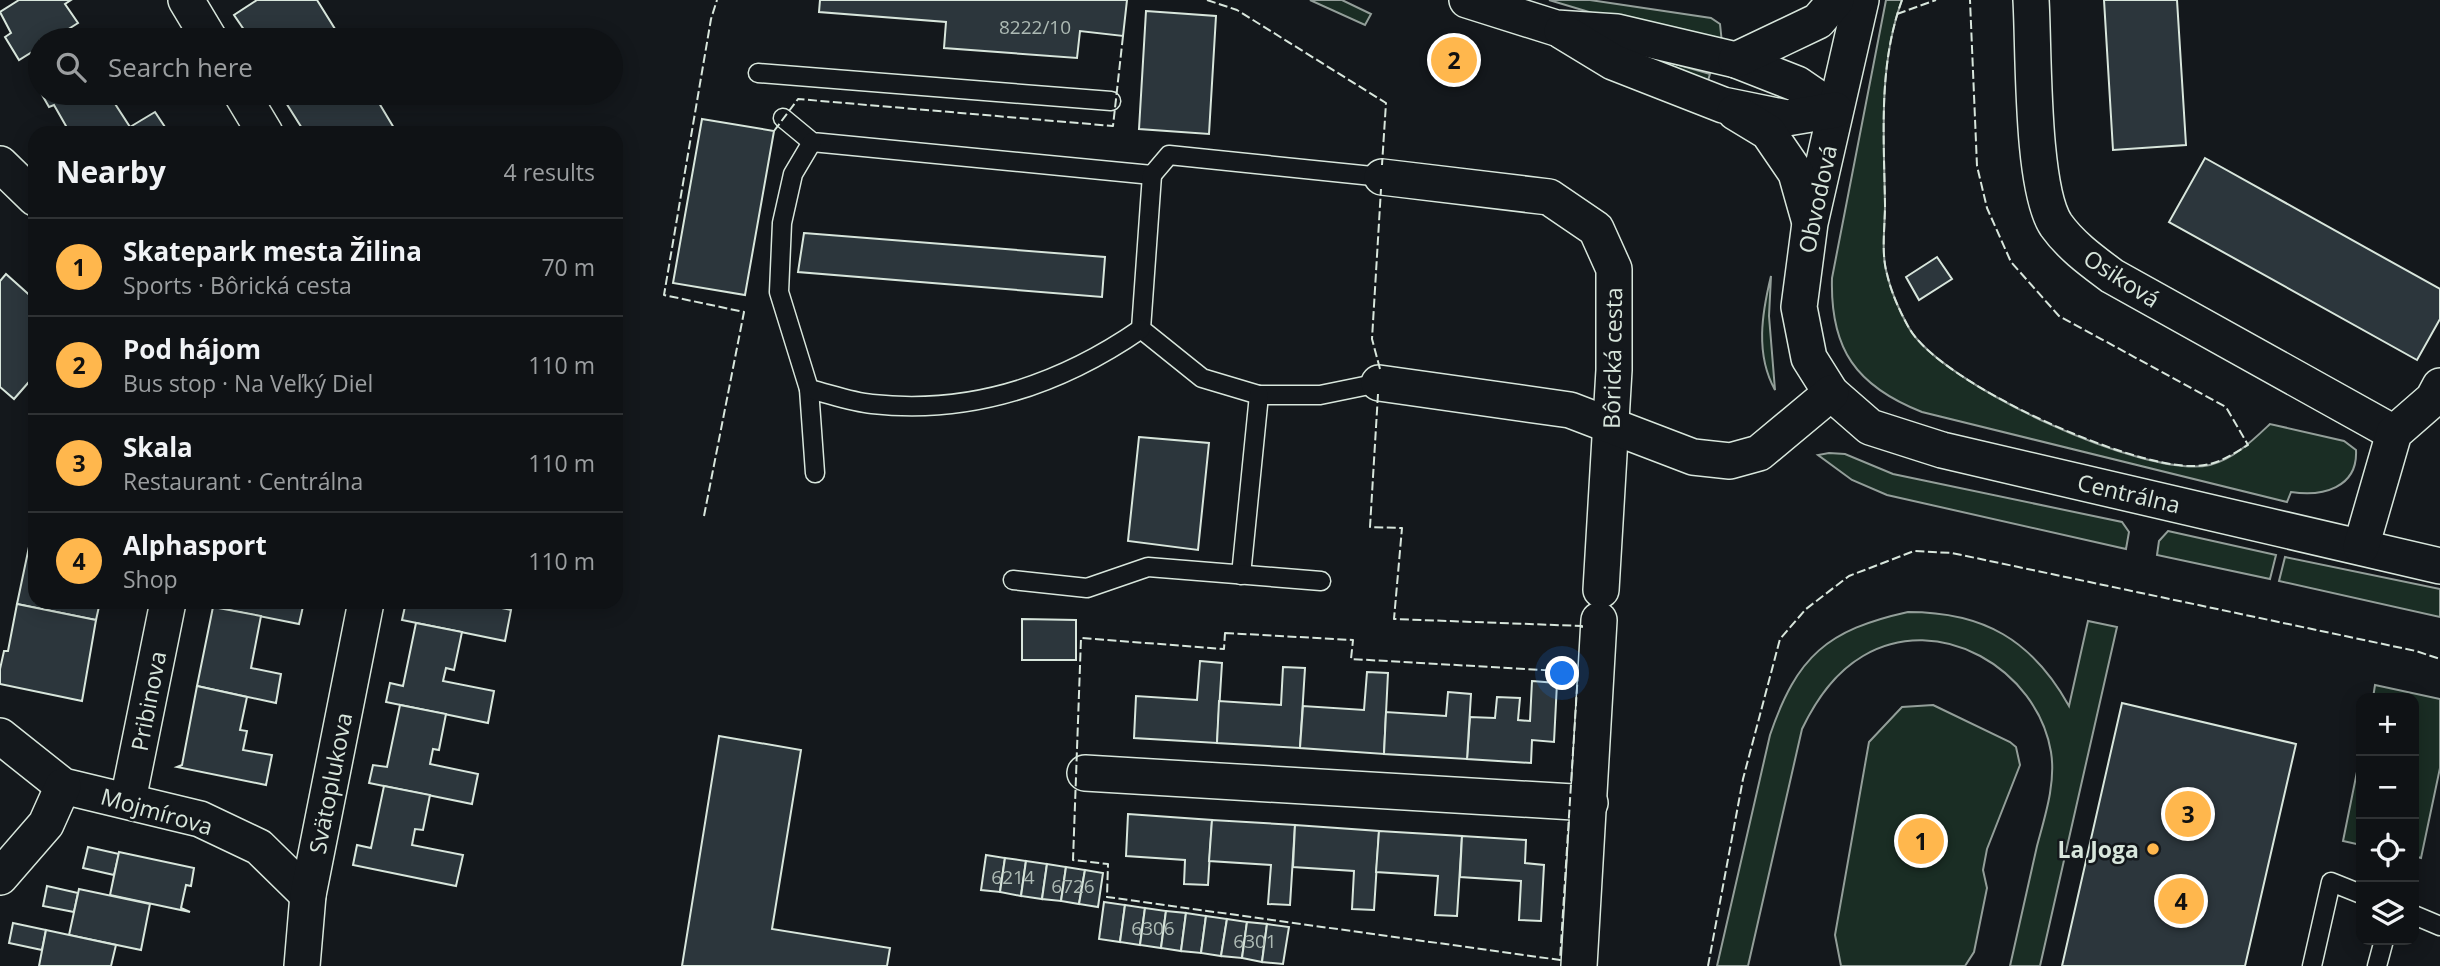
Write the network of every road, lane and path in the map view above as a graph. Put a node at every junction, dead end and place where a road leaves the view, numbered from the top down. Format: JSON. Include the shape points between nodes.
{"nodes":[{"id":1,"x":186,"y":0,"type":"edge"},
{"id":2,"x":1467,"y":0,"type":"edge"},
{"id":3,"x":1836,"y":0,"type":"edge"},
{"id":4,"x":1861,"y":0,"type":"edge"},
{"id":5,"x":2031,"y":0,"type":"edge"},
{"id":6,"x":203,"y":28,"type":"edge"},
{"id":7,"x":1556,"y":28,"type":"junction"},
{"id":8,"x":1736,"y":61,"type":"junction"},
{"id":9,"x":758,"y":73,"type":"dead end"},
{"id":10,"x":1111,"y":101,"type":"dead end"},
{"id":11,"x":248,"y":105,"type":"edge"},
{"id":12,"x":1723,"y":105,"type":"junction"},
{"id":13,"x":1835,"y":110,"type":"junction"},
{"id":14,"x":783,"y":118,"type":"dead end"},
{"id":15,"x":261,"y":126,"type":"edge"},
{"id":16,"x":812,"y":142,"type":"junction"},
{"id":17,"x":0,"y":164,"type":"edge"},
{"id":18,"x":1152,"y":175,"type":"junction"},
{"id":19,"x":1382,"y":177,"type":"joint"},
{"id":20,"x":28,"y":191,"type":"edge"},
{"id":21,"x":1810,"y":223,"type":"junction"},
{"id":22,"x":1141,"y":329,"type":"junction"},
{"id":23,"x":1379,"y":383,"type":"joint"},
{"id":24,"x":809,"y":389,"type":"junction"},
{"id":25,"x":1831,"y":393,"type":"junction"},
{"id":26,"x":1259,"y":395,"type":"junction"},
{"id":27,"x":2438,"y":396,"type":"edge"},
{"id":28,"x":1611,"y":426,"type":"junction"},
{"id":29,"x":2393,"y":433,"type":"junction"},
{"id":30,"x":815,"y":473,"type":"dead end"},
{"id":31,"x":2361,"y":547,"type":"junction"},
{"id":32,"x":2440,"y":566,"type":"edge"},
{"id":33,"x":1241,"y":575,"type":"junction"},
{"id":34,"x":1013,"y":580,"type":"dead end"},
{"id":35,"x":1321,"y":581,"type":"dead end"},
{"id":36,"x":166,"y":609,"type":"edge"},
{"id":37,"x":365,"y":609,"type":"edge"},
{"id":38,"x":0,"y":736,"type":"edge"},
{"id":39,"x":1085,"y":772,"type":"dead end"},
{"id":40,"x":63,"y":786,"type":"junction"},
{"id":41,"x":128,"y":800,"type":"junction"},
{"id":42,"x":1590,"y":803,"type":"junction"},
{"id":43,"x":0,"y":877,"type":"edge"},
{"id":44,"x":2356,"y":892,"type":"edge"},
{"id":45,"x":308,"y":895,"type":"junction"},
{"id":46,"x":2419,"y":917,"type":"edge"},
{"id":47,"x":2440,"y":926,"type":"edge"},
{"id":48,"x":2383,"y":945,"type":"edge"},
{"id":49,"x":302,"y":966,"type":"edge"},
{"id":50,"x":1579,"y":966,"type":"edge"},
{"id":51,"x":2312,"y":966,"type":"edge"},
{"id":52,"x":2377,"y":966,"type":"edge"}],
"edges":[{"from":1,"to":6,"type":"street"},
{"from":2,"to":7,"type":"street"},
{"from":3,"to":8,"type":"street","via":[[1818,21]]},
{"from":4,"to":13,"type":"street","name":"Obvodová"},
{"from":5,"to":29,"type":"street","name":"Osiková","via":[[2039,160],[2043,191],[2055,223],[2083,255],[2112,276]]},
{"from":7,"to":8,"type":"street","via":[[1617,33]]},
{"from":7,"to":12,"type":"street","via":[[1613,62]]},
{"from":8,"to":13,"type":"street","via":[[1797,84]]},
{"from":9,"to":10,"type":"lane"},
{"from":11,"to":15,"type":"street"},
{"from":12,"to":13,"type":"street","via":[[1787,118]]},
{"from":12,"to":21,"type":"street","via":[[1768,132],[1796,173]]},
{"from":13,"to":21,"type":"street","name":"Obvodová"},
{"from":14,"to":16,"type":"lane"},
{"from":16,"to":18,"type":"lane"},
{"from":16,"to":24,"type":"lane","via":[[793,174],[782,223],[779,292]]},
{"from":17,"to":20,"type":"street"},
{"from":18,"to":19,"type":"lane","via":[[1169,155]]},
{"from":18,"to":22,"type":"lane"},
{"from":19,"to":28,"type":"street","name":"Bôrická cesta","via":[[1549,197],[1597,229],[1614,269]]},
{"from":21,"to":25,"type":"street","name":"Obvodová","via":[[1799,307],[1809,358]]},
{"from":22,"to":24,"type":"lane","via":[[1098,359],[971,404],[872,404]]},
{"from":22,"to":26,"type":"lane","via":[[1202,378]]},
{"from":23,"to":26,"type":"lane","via":[[1320,395]]},
{"from":23,"to":28,"type":"street","via":[[1570,410]]},
{"from":24,"to":30,"type":"lane"},
{"from":25,"to":28,"type":"street","via":[[1759,453],[1731,461],[1693,457]]},
{"from":25,"to":31,"type":"street","name":"Centrálna","via":[[1870,427],[1942,450]]},
{"from":26,"to":33,"type":"lane"},
{"from":27,"to":29,"type":"street"},
{"from":28,"to":42,"type":"street","name":"Bôrická cesta"},
{"from":29,"to":31,"type":"street"},
{"from":31,"to":32,"type":"street","name":"Centrálna"},
{"from":33,"to":34,"type":"lane","via":[[1148,567],[1087,588]]},
{"from":33,"to":35,"type":"lane"},
{"from":36,"to":41,"type":"street","name":"Pribinova"},
{"from":37,"to":45,"type":"street","name":"Svätoplukova"},
{"from":38,"to":40,"type":"street","name":"Mojmírova"},
{"from":39,"to":42,"type":"street"},
{"from":40,"to":41,"type":"street","name":"Mojmírova"},
{"from":40,"to":43,"type":"street","via":[[46,824]]},
{"from":41,"to":45,"type":"street","name":"Mojmírova","via":[[200,819],[260,847]]},
{"from":42,"to":50,"type":"street","name":"Bôrická cesta"},
{"from":44,"to":51,"type":"lane","via":[[2331,882]]},
{"from":45,"to":49,"type":"street","name":"Svätoplukova"},
{"from":46,"to":47,"type":"lane"},
{"from":48,"to":52,"type":"lane"}]}
